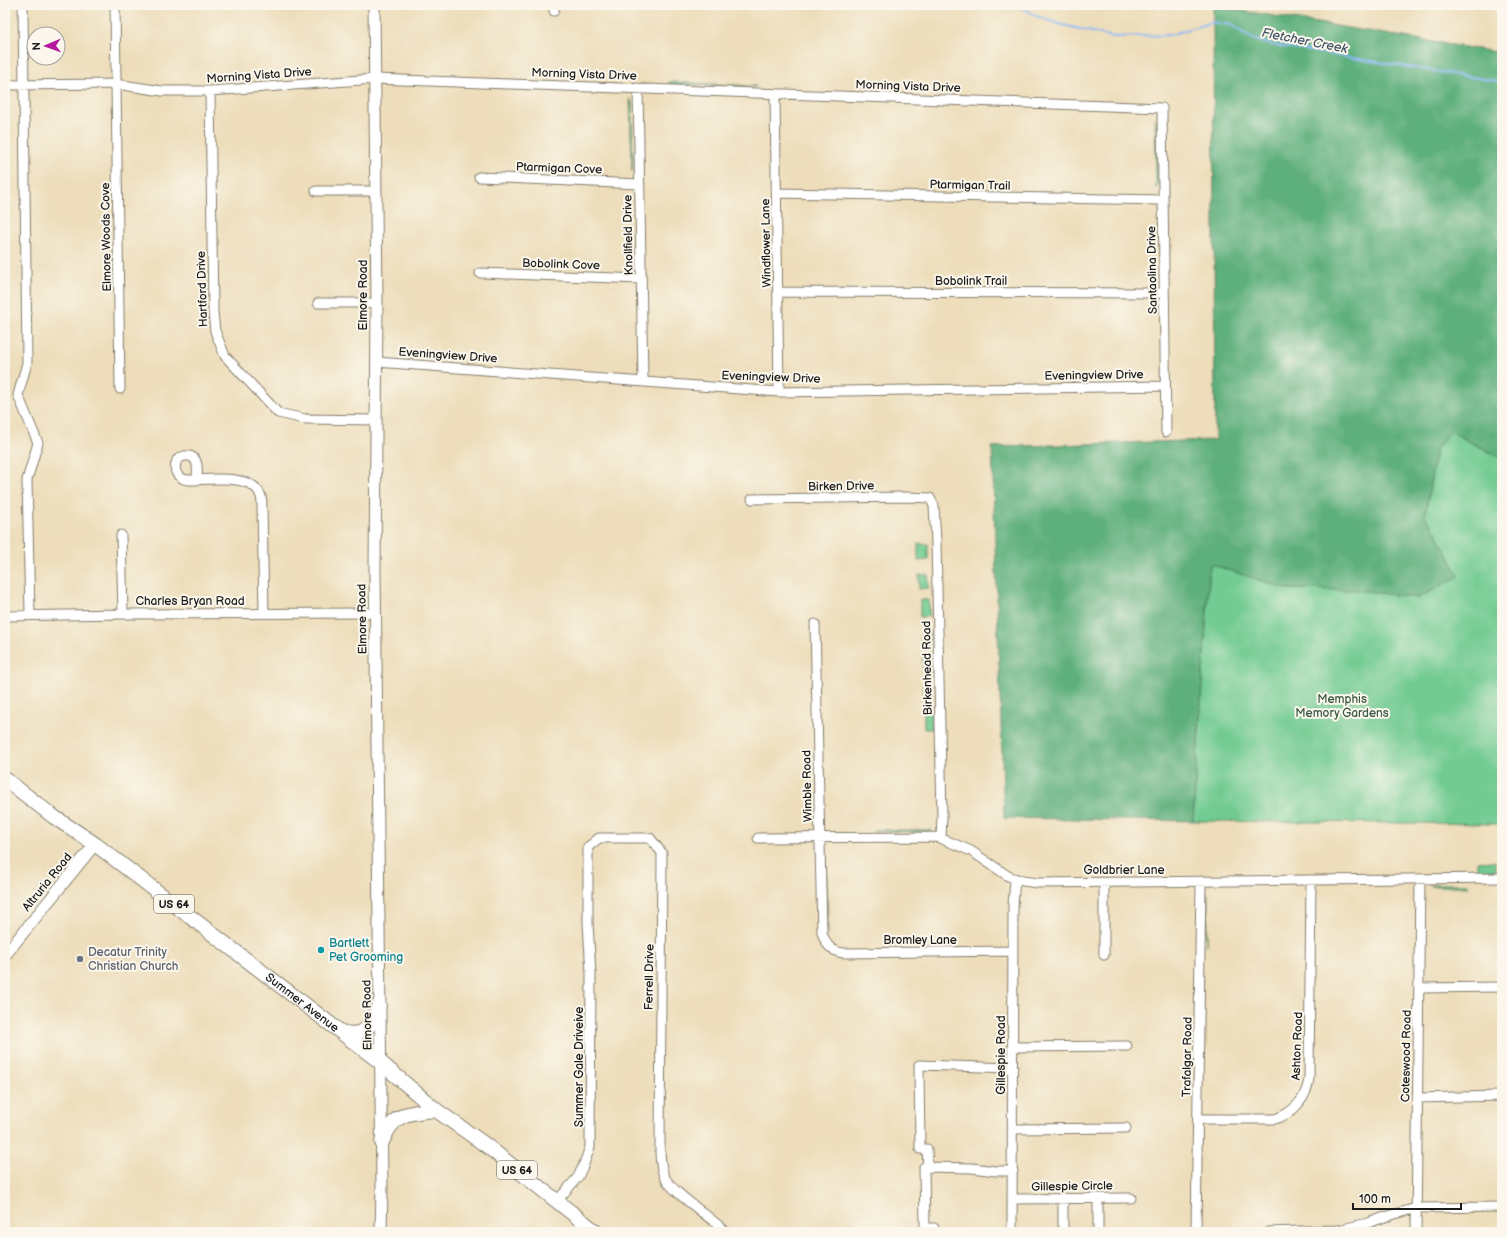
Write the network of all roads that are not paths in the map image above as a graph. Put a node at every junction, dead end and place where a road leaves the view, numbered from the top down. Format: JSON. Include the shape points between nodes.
{"nodes":[{"id":1,"x":23,"y":5,"type":"edge"},
{"id":2,"x":115,"y":5,"type":"edge"},
{"id":3,"x":374,"y":5,"type":"edge"},
{"id":4,"x":375,"y":79,"type":"junction"},
{"id":5,"x":24,"y":84,"type":"junction"},
{"id":6,"x":116,"y":84,"type":"junction"},
{"id":7,"x":5,"y":85,"type":"edge"},
{"id":8,"x":638,"y":88,"type":"junction"},
{"id":9,"x":210,"y":91,"type":"junction"},
{"id":10,"x":775,"y":94,"type":"junction"},
{"id":11,"x":1162,"y":108,"type":"joint"},
{"id":12,"x":479,"y":177,"type":"dead end"},
{"id":13,"x":639,"y":184,"type":"junction"},
{"id":14,"x":316,"y":191,"type":"dead end"},
{"id":15,"x":376,"y":191,"type":"junction"},
{"id":16,"x":777,"y":193,"type":"junction"},
{"id":17,"x":1163,"y":200,"type":"junction"},
{"id":18,"x":480,"y":273,"type":"dead end"},
{"id":19,"x":641,"y":279,"type":"junction"},
{"id":20,"x":778,"y":292,"type":"junction"},
{"id":21,"x":1164,"y":293,"type":"junction"},
{"id":22,"x":377,"y":302,"type":"junction"},
{"id":23,"x":318,"y":303,"type":"dead end"},
{"id":24,"x":376,"y":362,"type":"junction"},
{"id":25,"x":643,"y":381,"type":"junction"},
{"id":26,"x":1165,"y":386,"type":"junction"},
{"id":27,"x":120,"y":389,"type":"dead end"},
{"id":28,"x":779,"y":392,"type":"junction"},
{"id":29,"x":375,"y":420,"type":"junction"},
{"id":30,"x":1166,"y":432,"type":"dead end"},
{"id":31,"x":197,"y":480,"type":"dead end"},
{"id":32,"x":930,"y":498,"type":"joint"},
{"id":33,"x":752,"y":499,"type":"dead end"},
{"id":34,"x":121,"y":535,"type":"dead end"},
{"id":35,"x":264,"y":613,"type":"junction"},
{"id":36,"x":375,"y":613,"type":"junction"},
{"id":37,"x":30,"y":614,"type":"junction"},
{"id":38,"x":123,"y":614,"type":"junction"},
{"id":39,"x":5,"y":616,"type":"edge"},
{"id":40,"x":815,"y":624,"type":"dead end"},
{"id":41,"x":5,"y":779,"type":"edge"},
{"id":42,"x":820,"y":837,"type":"junction"},
{"id":43,"x":758,"y":838,"type":"dead end"},
{"id":44,"x":941,"y":838,"type":"junction"},
{"id":45,"x":95,"y":844,"type":"junction"},
{"id":46,"x":1502,"y":878,"type":"edge"},
{"id":47,"x":1014,"y":879,"type":"junction"},
{"id":48,"x":1420,"y":879,"type":"junction"},
{"id":49,"x":1311,"y":880,"type":"junction"},
{"id":50,"x":1201,"y":882,"type":"junction"},
{"id":51,"x":1104,"y":883,"type":"junction"},
{"id":52,"x":588,"y":922,"type":"joint"},
{"id":53,"x":828,"y":946,"type":"junction"},
{"id":54,"x":1013,"y":951,"type":"junction"},
{"id":55,"x":822,"y":954,"type":"dead end"},
{"id":56,"x":5,"y":955,"type":"edge"},
{"id":57,"x":1104,"y":955,"type":"dead end"},
{"id":58,"x":1502,"y":987,"type":"edge"},
{"id":59,"x":1419,"y":988,"type":"junction"},
{"id":60,"x":379,"y":1005,"type":"junction"},
{"id":61,"x":341,"y":1032,"type":"junction"},
{"id":62,"x":1128,"y":1046,"type":"dead end"},
{"id":63,"x":1013,"y":1047,"type":"junction"},
{"id":64,"x":380,"y":1062,"type":"junction"},
{"id":65,"x":1013,"y":1068,"type":"junction"},
{"id":66,"x":1502,"y":1096,"type":"edge"},
{"id":67,"x":1417,"y":1098,"type":"junction"},
{"id":68,"x":436,"y":1110,"type":"junction"},
{"id":69,"x":1198,"y":1119,"type":"junction"},
{"id":70,"x":1126,"y":1128,"type":"dead end"},
{"id":71,"x":1013,"y":1129,"type":"junction"},
{"id":72,"x":382,"y":1142,"type":"junction"},
{"id":73,"x":928,"y":1167,"type":"junction"},
{"id":74,"x":1013,"y":1171,"type":"junction"},
{"id":75,"x":1063,"y":1198,"type":"junction"},
{"id":76,"x":1098,"y":1198,"type":"junction"},
{"id":77,"x":1131,"y":1198,"type":"dead end"},
{"id":78,"x":1012,"y":1199,"type":"junction"},
{"id":79,"x":557,"y":1201,"type":"junction"},
{"id":80,"x":1502,"y":1207,"type":"edge"},
{"id":81,"x":1416,"y":1208,"type":"junction"},
{"id":82,"x":382,"y":1232,"type":"edge"},
{"id":83,"x":596,"y":1232,"type":"edge"},
{"id":84,"x":726,"y":1232,"type":"edge"},
{"id":85,"x":934,"y":1232,"type":"edge"},
{"id":86,"x":1012,"y":1232,"type":"edge"},
{"id":87,"x":1064,"y":1232,"type":"edge"},
{"id":88,"x":1098,"y":1232,"type":"edge"},
{"id":89,"x":1196,"y":1232,"type":"edge"},
{"id":90,"x":1268,"y":1232,"type":"edge"},
{"id":91,"x":1307,"y":1232,"type":"edge"},
{"id":92,"x":1416,"y":1232,"type":"edge"}],
"edges":[{"from":1,"to":5,"type":"street"},
{"from":2,"to":6,"type":"street","name":"Elmore Woods Cove"},
{"from":3,"to":4,"type":"street","name":"Elmore Road"},
{"from":4,"to":8,"type":"street","name":"Morning Vista Drive"},
{"from":4,"to":9,"type":"street","name":"Morning Vista Drive"},
{"from":4,"to":15,"type":"street","name":"Elmore Road"},
{"from":5,"to":6,"type":"street","name":"Morning Vista Drive"},
{"from":5,"to":7,"type":"street","name":"Morning Vista Drive"},
{"from":5,"to":37,"type":"street","via":[[27,363],[18,395],[38,444],[28,480]]},
{"from":6,"to":9,"type":"street","name":"Morning Vista Drive","via":[[162,91]]},
{"from":6,"to":27,"type":"street","name":"Elmore Woods Cove"},
{"from":8,"to":10,"type":"street","name":"Morning Vista Drive"},
{"from":8,"to":13,"type":"street","name":"Knollfield Drive"},
{"from":9,"to":29,"type":"street","name":"Hartford Drive","via":[[213,312],[216,332],[226,356],[278,413],[305,419]]},
{"from":10,"to":11,"type":"street","name":"Morning Vista Drive"},
{"from":10,"to":16,"type":"street","name":"Windflower Lane"},
{"from":11,"to":17,"type":"street","name":"Santaolina Drive"},
{"from":12,"to":13,"type":"street","name":"Ptarmigan Cove"},
{"from":13,"to":19,"type":"street","name":"Knollfield Drive"},
{"from":14,"to":15,"type":"street"},
{"from":15,"to":22,"type":"street","name":"Elmore Road"},
{"from":16,"to":17,"type":"street","name":"Ptarmigan Trail"},
{"from":16,"to":20,"type":"street","name":"Windflower Lane"},
{"from":17,"to":21,"type":"street","name":"Santaolina Drive"},
{"from":18,"to":19,"type":"street","name":"Bobolink Cove"},
{"from":19,"to":25,"type":"street","name":"Knollfield Drive"},
{"from":20,"to":21,"type":"street","name":"Bobolink Trail"},
{"from":20,"to":28,"type":"street","name":"Windflower Lane"},
{"from":21,"to":26,"type":"street","name":"Santaolina Drive"},
{"from":22,"to":23,"type":"street"},
{"from":22,"to":24,"type":"street","name":"Elmore Road"},
{"from":24,"to":25,"type":"street","name":"Eveningview Drive"},
{"from":24,"to":29,"type":"street","name":"Elmore Road"},
{"from":25,"to":28,"type":"street","name":"Eveningview Drive"},
{"from":26,"to":28,"type":"street","name":"Eveningview Drive"},
{"from":26,"to":30,"type":"street","name":"Santaolina Drive"},
{"from":29,"to":36,"type":"street","name":"Elmore Road"},
{"from":31,"to":35,"type":"street","via":[[239,480],[250,483],[260,494]]},
{"from":32,"to":33,"type":"street","name":"Birken Drive"},
{"from":32,"to":44,"type":"street","name":"Birkenhead Road","via":[[934,506],[936,535]]},
{"from":34,"to":38,"type":"street"},
{"from":35,"to":36,"type":"street","name":"Charles Bryan Road"},
{"from":35,"to":38,"type":"street","name":"Charles Bryan Road"},
{"from":36,"to":60,"type":"street","name":"Elmore Road"},
{"from":37,"to":38,"type":"street","name":"Charles Bryan Road"},
{"from":37,"to":39,"type":"street","name":"Charles Bryan Road"},
{"from":40,"to":42,"type":"street","name":"Wimble Road"},
{"from":41,"to":45,"type":"main road","name":"Summer Avenue","number":"US 64","via":[[54,817]]},
{"from":42,"to":43,"type":"street","name":"Goldbrier Lane"},
{"from":42,"to":44,"type":"street","name":"Goldbrier Lane"},
{"from":42,"to":53,"type":"street","name":"Wimble Road","via":[[822,932]]},
{"from":44,"to":47,"type":"street","name":"Goldbrier Lane","via":[[971,851]]},
{"from":45,"to":56,"type":"street","name":"Altruria Road"},
{"from":45,"to":61,"type":"main road","name":"Summer Avenue","number":"US 64"},
{"from":46,"to":48,"type":"street","name":"Goldbrier Lane"},
{"from":47,"to":51,"type":"street","name":"Goldbrier Lane","via":[[1037,883]]},
{"from":47,"to":54,"type":"street","name":"Gillespie Road"},
{"from":48,"to":49,"type":"street","name":"Goldbrier Lane"},
{"from":48,"to":59,"type":"street","name":"Coteswood Road"},
{"from":49,"to":50,"type":"street","name":"Goldbrier Lane"},
{"from":49,"to":69,"type":"street","name":"Ashton Road","via":[[1309,1078],[1304,1095],[1294,1109],[1275,1119]]},
{"from":50,"to":51,"type":"street","name":"Goldbrier Lane"},
{"from":50,"to":69,"type":"street","name":"Trafalgar Road"},
{"from":51,"to":57,"type":"street"},
{"from":52,"to":79,"type":"street","name":"Summer Gale Driveive","via":[[591,974],[590,1147],[578,1177]]},
{"from":52,"to":84,"type":"street","name":"Ferrell Drive","via":[[588,847],[599,838],[650,838],[662,853],[662,1167],[672,1187]]},
{"from":53,"to":54,"type":"street","name":"Bromley Lane","via":[[844,953]]},
{"from":53,"to":55,"type":"street"},
{"from":54,"to":63,"type":"street","name":"Gillespie Road"},
{"from":58,"to":59,"type":"street"},
{"from":59,"to":67,"type":"street","name":"Coteswood Road"},
{"from":60,"to":61,"type":"main road","via":[[367,1029],[353,1034]]},
{"from":60,"to":64,"type":"street","name":"Elmore Road"},
{"from":61,"to":64,"type":"main road","name":"Summer Avenue","number":"US 64"},
{"from":62,"to":63,"type":"street"},
{"from":63,"to":65,"type":"street","name":"Gillespie Road"},
{"from":64,"to":68,"type":"main road","name":"Summer Avenue","number":"US 64"},
{"from":64,"to":72,"type":"street","name":"Elmore Road"},
{"from":65,"to":71,"type":"street","name":"Gillespie Road"},
{"from":65,"to":73,"type":"street","via":[[919,1065],[920,1149],[927,1149]]},
{"from":66,"to":67,"type":"street"},
{"from":67,"to":81,"type":"street","name":"Coteswood Road"},
{"from":68,"to":72,"type":"main road","via":[[401,1117],[391,1125]]},
{"from":68,"to":79,"type":"main road","name":"Summer Avenue","number":"US 64"},
{"from":69,"to":89,"type":"street","name":"Trafalgar Road"},
{"from":70,"to":71,"type":"street"},
{"from":71,"to":74,"type":"street","name":"Gillespie Road"},
{"from":72,"to":82,"type":"street","name":"Elmore Road"},
{"from":73,"to":74,"type":"street"},
{"from":73,"to":85,"type":"street","via":[[924,1167],[925,1228],[934,1228]]},
{"from":74,"to":78,"type":"street","name":"Gillespie Road"},
{"from":75,"to":76,"type":"street","name":"Gillespie Circle"},
{"from":75,"to":78,"type":"street","name":"Gillespie Circle"},
{"from":75,"to":87,"type":"street"},
{"from":76,"to":77,"type":"street","name":"Gillespie Circle"},
{"from":76,"to":88,"type":"street"},
{"from":78,"to":86,"type":"street","name":"Gillespie Road"},
{"from":79,"to":83,"type":"main road","name":"Summer Avenue","number":"US 64"},
{"from":80,"to":81,"type":"street"},
{"from":81,"to":91,"type":"street","via":[[1353,1227]]},
{"from":81,"to":92,"type":"street","name":"Coteswood Road"},
{"from":90,"to":91,"type":"street"}]}
